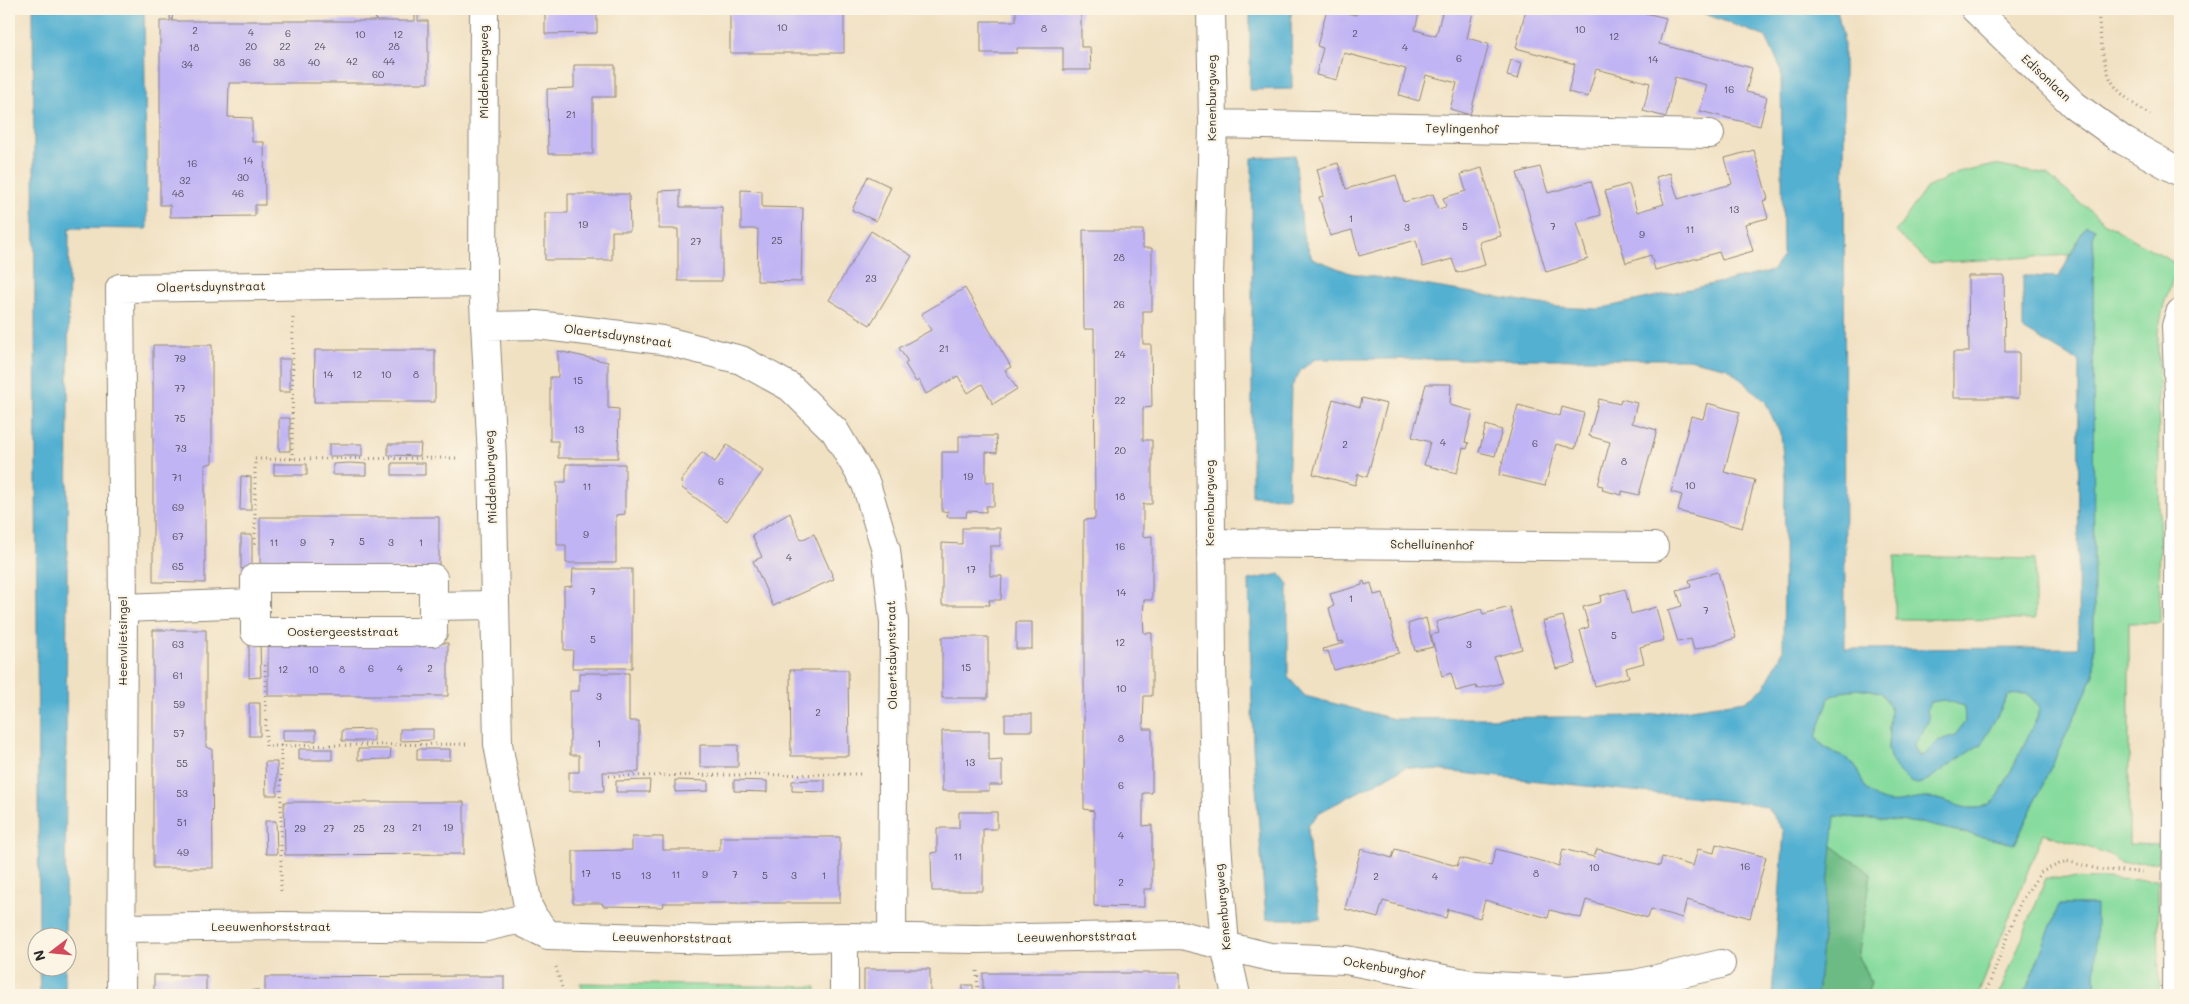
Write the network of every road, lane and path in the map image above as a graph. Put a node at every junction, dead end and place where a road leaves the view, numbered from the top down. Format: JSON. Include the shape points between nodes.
{"nodes":[{"id":1,"x":484,"y":9,"type":"edge"},
{"id":2,"x":1211,"y":9,"type":"edge"},
{"id":3,"x":1975,"y":9,"type":"edge"},
{"id":4,"x":2098,"y":9,"type":"edge"},
{"id":5,"x":2152,"y":117,"type":"dead end"},
{"id":6,"x":1213,"y":124,"type":"junction"},
{"id":7,"x":1710,"y":134,"type":"dead end"},
{"id":8,"x":2180,"y":172,"type":"edge"},
{"id":9,"x":483,"y":283,"type":"junction"},
{"id":10,"x":294,"y":286,"type":"junction"},
{"id":11,"x":120,"y":288,"type":"joint"},
{"id":12,"x":2180,"y":313,"type":"edge"},
{"id":13,"x":485,"y":326,"type":"junction"},
{"id":14,"x":492,"y":458,"type":"junction"},
{"id":15,"x":292,"y":459,"type":"junction"},
{"id":16,"x":1210,"y":543,"type":"junction"},
{"id":17,"x":1654,"y":547,"type":"dead end"},
{"id":18,"x":255,"y":590,"type":"junction"},
{"id":19,"x":494,"y":605,"type":"junction"},
{"id":20,"x":433,"y":606,"type":"junction"},
{"id":21,"x":123,"y":608,"type":"junction"},
{"id":22,"x":265,"y":632,"type":"junction"},
{"id":23,"x":498,"y":744,"type":"junction"},
{"id":24,"x":281,"y":746,"type":"junction"},
{"id":25,"x":893,"y":774,"type":"junction"},
{"id":26,"x":608,"y":776,"type":"dead end"},
{"id":27,"x":2176,"y":874,"type":"junction"},
{"id":28,"x":281,"y":926,"type":"junction"},
{"id":29,"x":122,"y":928,"type":"junction"},
{"id":30,"x":548,"y":935,"type":"junction"},
{"id":31,"x":844,"y":937,"type":"junction"},
{"id":32,"x":892,"y":938,"type":"junction"},
{"id":33,"x":1225,"y":946,"type":"junction"},
{"id":34,"x":1722,"y":964,"type":"dead end"},
{"id":35,"x":121,"y":995,"type":"edge"},
{"id":36,"x":844,"y":995,"type":"edge"},
{"id":37,"x":1236,"y":995,"type":"edge"},
{"id":38,"x":1986,"y":995,"type":"edge"},
{"id":39,"x":2176,"y":995,"type":"edge"}],
"edges":[{"from":1,"to":9,"type":"street","name":"Middenburgweg"},
{"from":2,"to":6,"type":"street","name":"Kenenburgweg"},
{"from":3,"to":8,"type":"street","name":"Edisonlaan","via":[[2074,105],[2124,141]]},
{"from":4,"to":5,"type":"path","via":[[2101,45],[2111,79],[2131,102]]},
{"from":6,"to":7,"type":"street","name":"Teylingenhof"},
{"from":6,"to":16,"type":"street","name":"Kenenburgweg","via":[[1209,278]]},
{"from":9,"to":10,"type":"street","name":"Olaertsduynstraat"},
{"from":9,"to":13,"type":"street","name":"Middenburgweg"},
{"from":10,"to":11,"type":"street","name":"Olaertsduynstraat"},
{"from":10,"to":15,"type":"path"},
{"from":11,"to":21,"type":"street","name":"Heenvlietsingel"},
{"from":12,"to":27,"type":"street","via":[[2176,326],[2179,396]]},
{"from":13,"to":14,"type":"street","name":"Middenburgweg"},
{"from":13,"to":25,"type":"street","name":"Olaertsduynstraat","via":[[537,325],[662,340],[741,360],[790,387],[835,431],[866,484],[886,550],[894,622]]},
{"from":14,"to":15,"type":"path"},
{"from":14,"to":19,"type":"street","name":"Middenburgweg"},
{"from":15,"to":18,"type":"path","via":[[254,459]]},
{"from":16,"to":17,"type":"street","name":"Schelluinenhof"},
{"from":16,"to":33,"type":"street","name":"Kenenburgweg","via":[[1217,833]]},
{"from":18,"to":20,"type":"street","name":"Oostergeeststraat","via":[[433,578]]},
{"from":18,"to":21,"type":"street","name":"Oostergeeststraat"},
{"from":18,"to":22,"type":"street","via":[[255,632]]},
{"from":19,"to":20,"type":"street"},
{"from":19,"to":23,"type":"street","name":"Middenburgweg"},
{"from":20,"to":22,"type":"street","name":"Oostergeeststraat","via":[[433,632]]},
{"from":21,"to":29,"type":"street","name":"Heenvlietsingel"},
{"from":22,"to":24,"type":"path","via":[[266,746]]},
{"from":23,"to":24,"type":"path"},
{"from":23,"to":30,"type":"street","name":"Middenburgweg","via":[[528,906]]},
{"from":24,"to":28,"type":"path"},
{"from":25,"to":26,"type":"path"},
{"from":25,"to":32,"type":"street","name":"Olaertsduynstraat"},
{"from":27,"to":38,"type":"path","via":[[2102,870],[2066,861],[2041,872],[2022,901]]},
{"from":27,"to":39,"type":"street"},
{"from":28,"to":29,"type":"street","name":"Leeuwenhorststraat"},
{"from":28,"to":30,"type":"street","name":"Leeuwenhorststraat","via":[[482,928],[516,920]]},
{"from":29,"to":35,"type":"street","name":"Heenvlietsingel"},
{"from":30,"to":31,"type":"street","name":"Leeuwenhorststraat","via":[[717,940]]},
{"from":31,"to":32,"type":"street","name":"Leeuwenhorststraat"},
{"from":31,"to":36,"type":"street"},
{"from":32,"to":33,"type":"street","name":"Leeuwenhorststraat","via":[[1181,935]]},
{"from":33,"to":34,"type":"street","name":"Ockenburghof","via":[[1270,957],[1346,960],[1475,985],[1568,990],[1635,984]]},
{"from":33,"to":37,"type":"street","name":"Kenenburgweg"}]}
